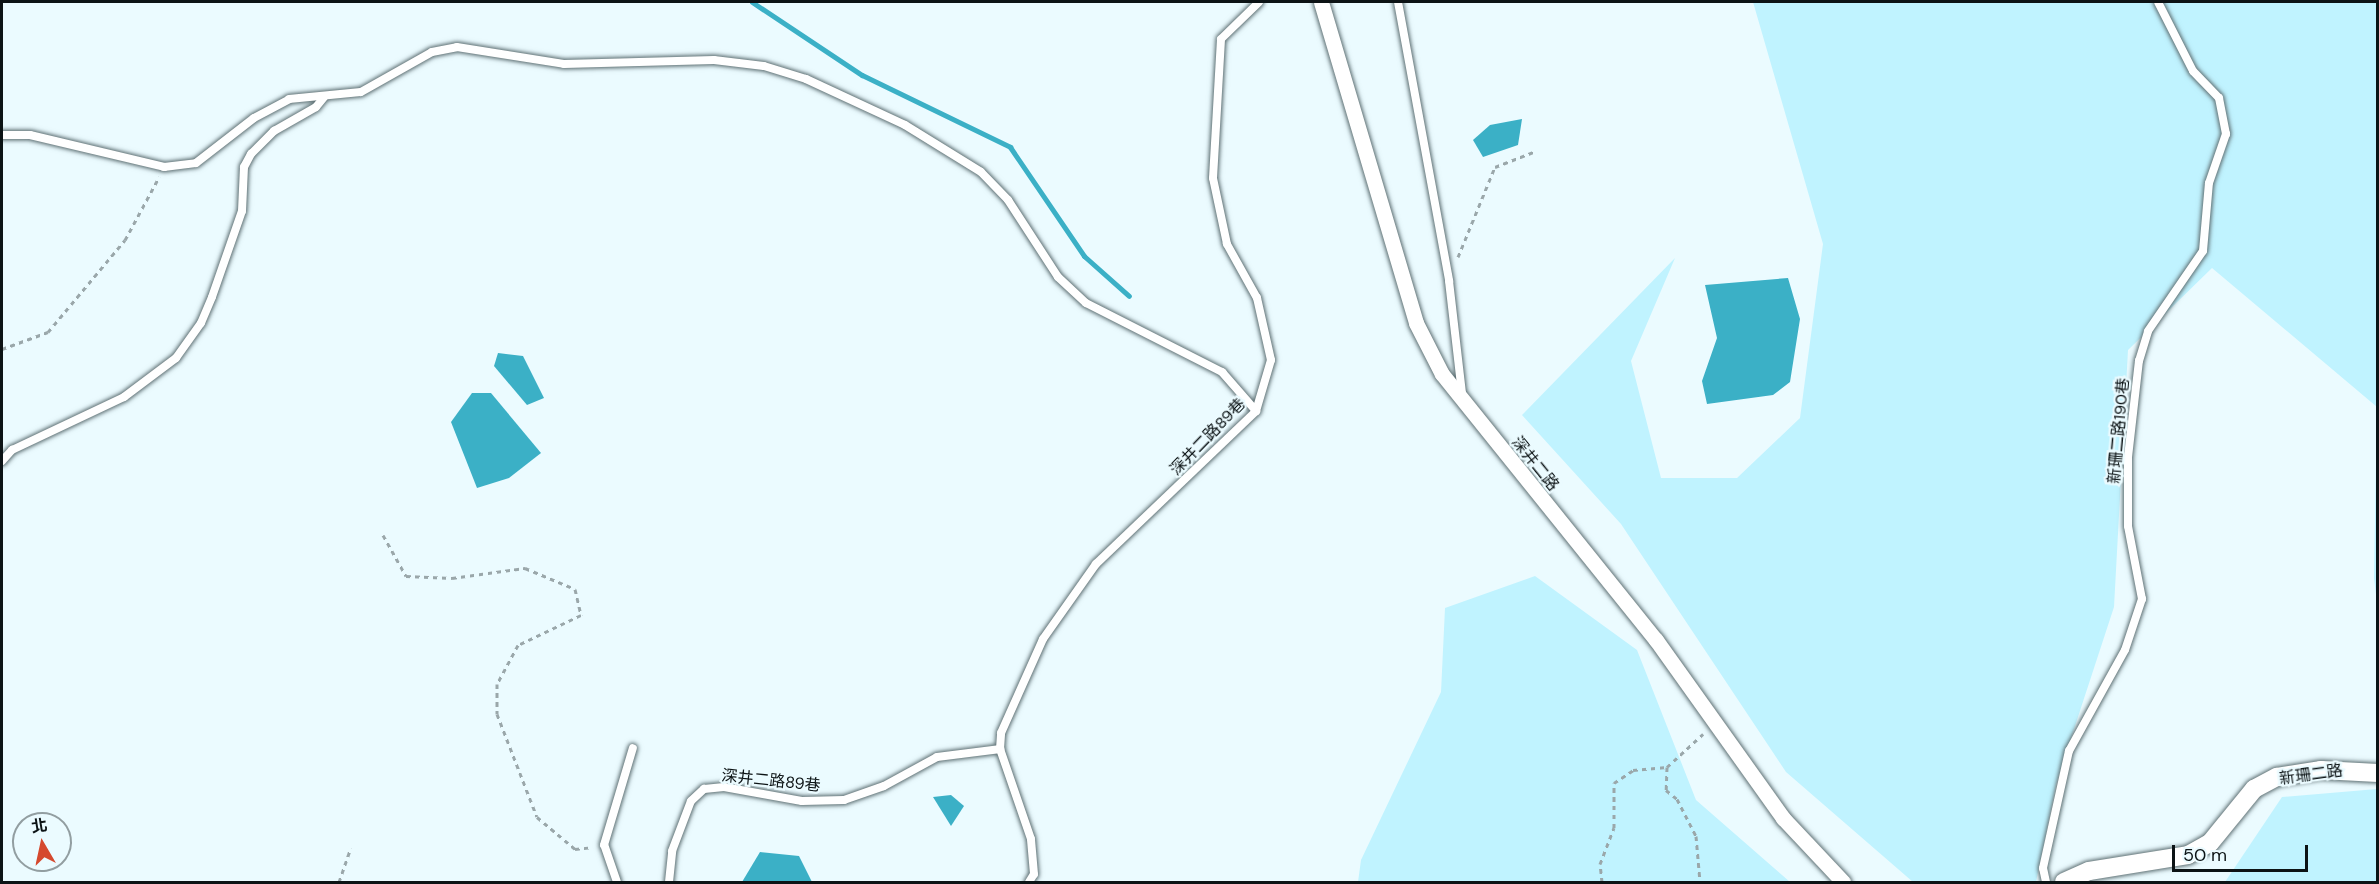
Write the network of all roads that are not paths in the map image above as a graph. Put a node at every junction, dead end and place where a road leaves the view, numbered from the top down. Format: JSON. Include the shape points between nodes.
{"nodes":[{"id":1,"x":1258,"y":2,"type":"edge"},
{"id":2,"x":1321,"y":2,"type":"edge"},
{"id":3,"x":1398,"y":2,"type":"edge"},
{"id":4,"x":2157,"y":2,"type":"edge"},
{"id":5,"x":324,"y":97,"type":"junction"},
{"id":6,"x":2,"y":135,"type":"edge"},
{"id":7,"x":1463,"y":401,"type":"junction"},
{"id":8,"x":1256,"y":411,"type":"junction"},
{"id":9,"x":2,"y":461,"type":"edge"},
{"id":10,"x":633,"y":748,"type":"dead end"},
{"id":11,"x":1000,"y":749,"type":"junction"},
{"id":12,"x":2378,"y":773,"type":"edge"},
{"id":13,"x":617,"y":882,"type":"edge"},
{"id":14,"x":669,"y":882,"type":"edge"},
{"id":15,"x":1029,"y":882,"type":"edge"},
{"id":16,"x":1843,"y":882,"type":"edge"},
{"id":17,"x":2046,"y":882,"type":"edge"},
{"id":18,"x":2064,"y":882,"type":"edge"}],
"edges":[{"from":1,"to":8,"type":"lane","name":"深井二路89巷","via":[[1221,39],[1213,178],[1227,244],[1257,298],[1271,360]]},
{"from":2,"to":7,"type":"street","name":"深井二路","via":[[1416,323]]},
{"from":3,"to":7,"type":"lane","via":[[1449,281]]},
{"from":4,"to":17,"type":"lane","name":"新珊二路190巷","via":[[2193,71],[2219,98],[2226,134],[2209,183],[2203,251],[2148,331],[2139,361],[2128,456],[2128,526],[2142,599],[2125,650],[2069,751],[2043,868]]},
{"from":5,"to":6,"type":"lane","via":[[290,99],[254,118],[196,164],[164,167],[30,135]]},
{"from":5,"to":8,"type":"lane","via":[[361,92],[432,52],[457,47],[564,64],[714,60],[764,66],[806,79],[905,125],[981,172],[1008,200],[1058,277],[1086,303],[1134,332],[1222,372]]},
{"from":5,"to":9,"type":"lane","via":[[316,107],[274,131],[251,154],[244,168],[243,211],[212,297],[201,323],[176,358],[124,397],[12,450]]},
{"from":7,"to":16,"type":"street","name":"深井二路","via":[[1656,640],[1783,818]]},
{"from":8,"to":11,"type":"lane","name":"深井二路89巷","via":[[1096,564],[1043,639],[1001,733]]},
{"from":10,"to":13,"type":"lane","via":[[604,845]]},
{"from":11,"to":14,"type":"lane","name":"深井二路89巷","via":[[937,757],[884,786],[844,800],[802,801],[724,787],[704,789],[691,801],[679,831]]},
{"from":11,"to":15,"type":"lane","via":[[1030,839],[1034,874]]},
{"from":12,"to":18,"type":"street","name":"新珊二路","via":[[2321,770],[2277,777],[2253,789],[2210,843],[2188,855],[2089,871]]}]}
